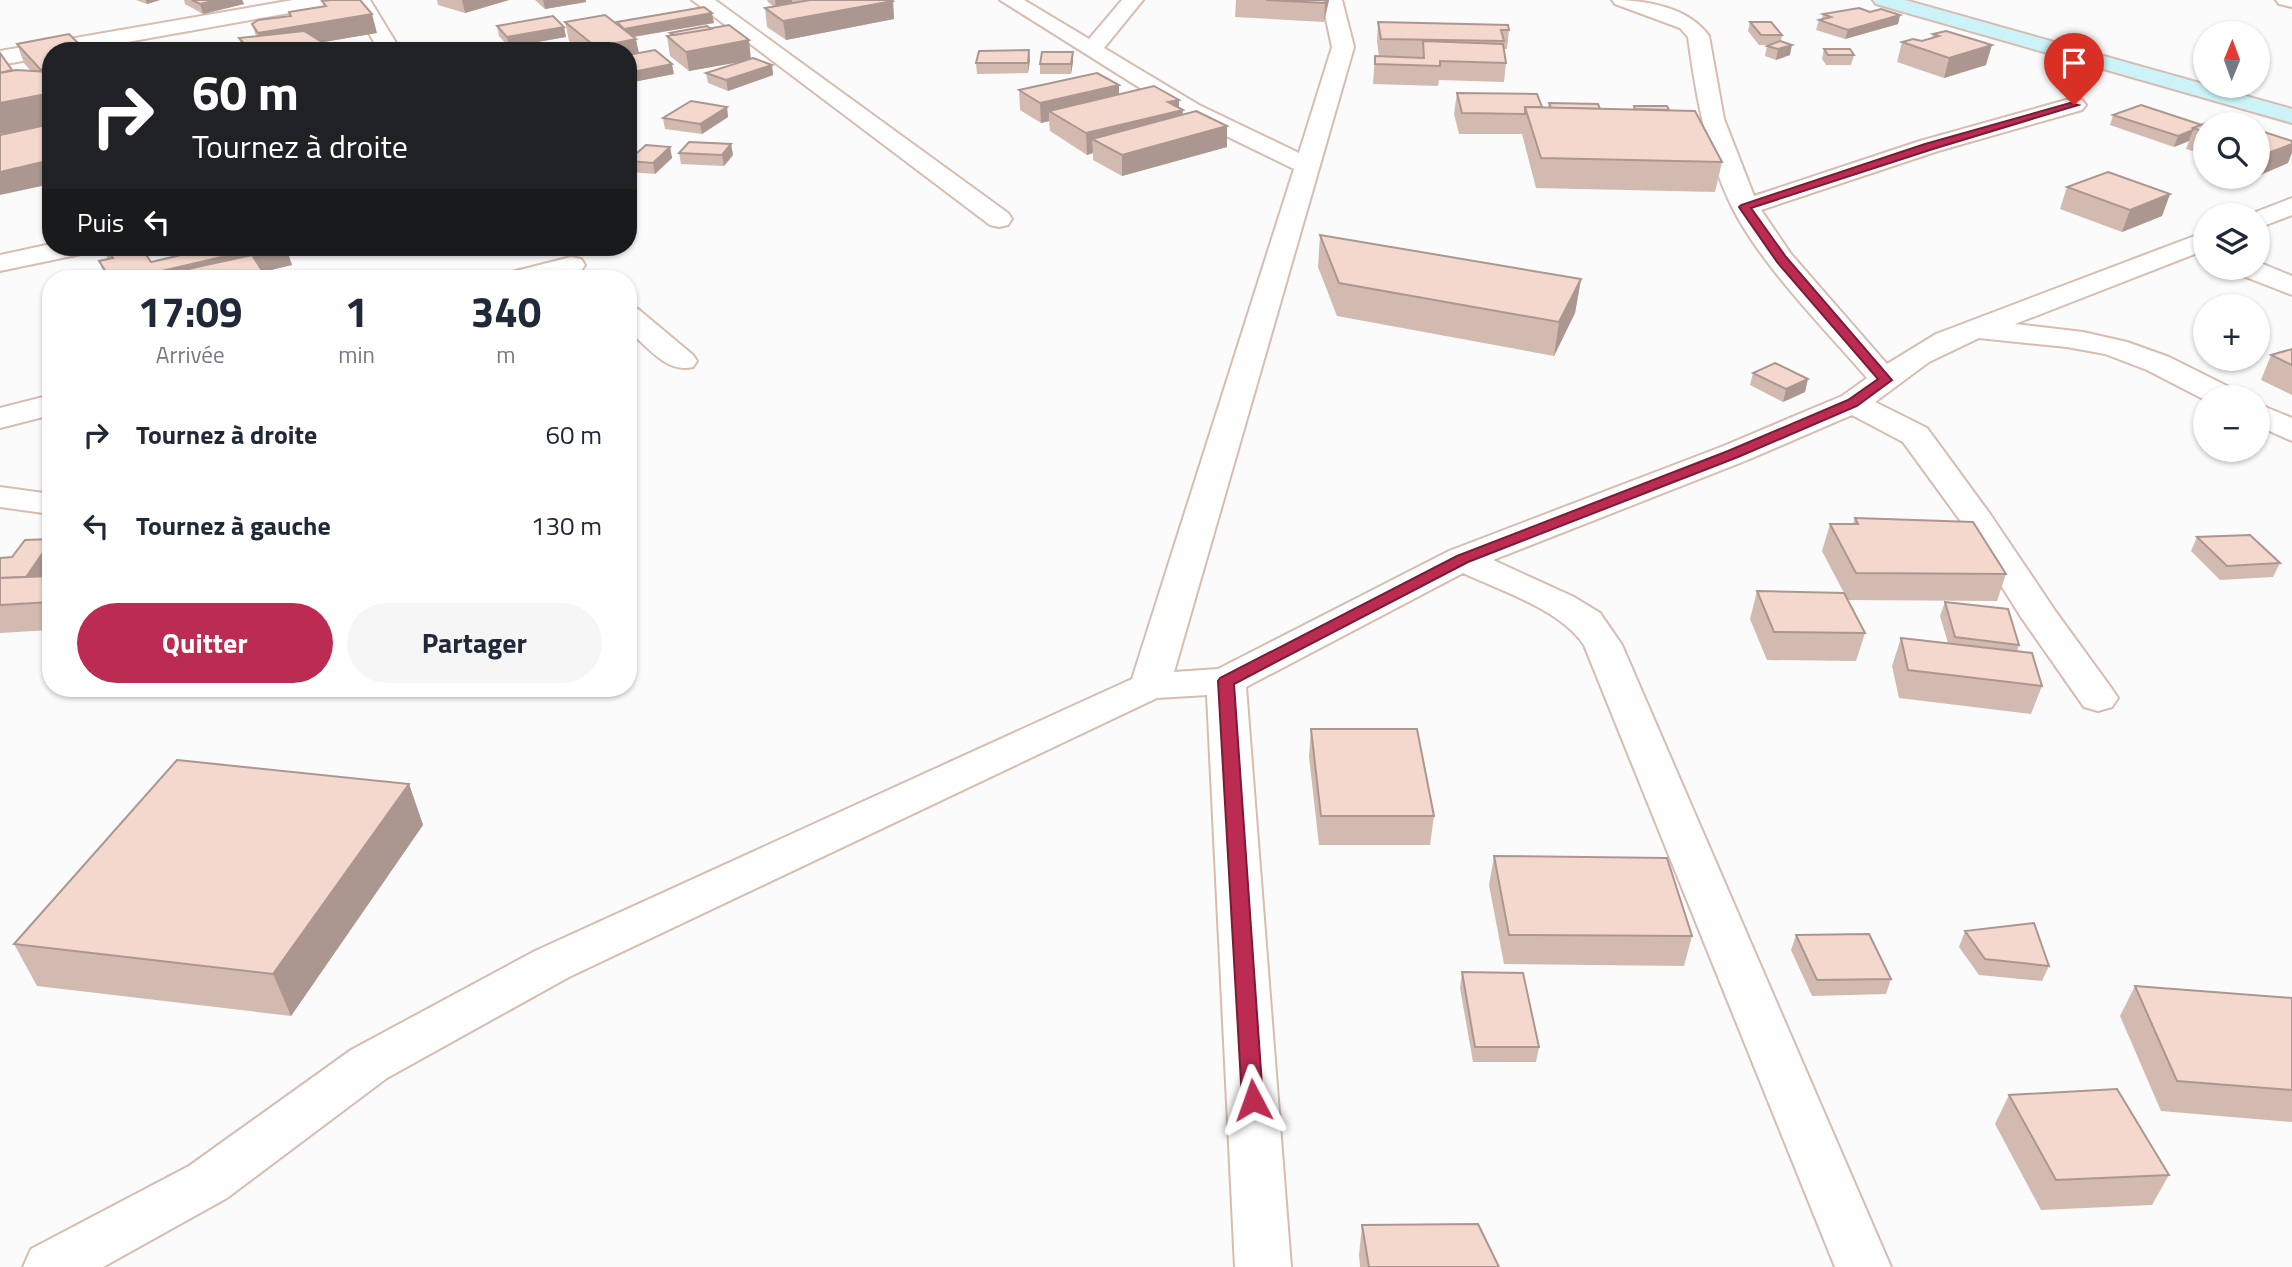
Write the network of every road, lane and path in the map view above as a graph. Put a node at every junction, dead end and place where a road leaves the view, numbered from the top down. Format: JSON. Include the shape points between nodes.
{"nodes":[{"id":1,"x":328,"y":0,"type":"edge"},
{"id":2,"x":360,"y":0,"type":"edge"},
{"id":3,"x":702,"y":0,"type":"edge"},
{"id":4,"x":1010,"y":0,"type":"edge"},
{"id":5,"x":1133,"y":0,"type":"edge"},
{"id":6,"x":1332,"y":0,"type":"edge"},
{"id":7,"x":1622,"y":0,"type":"edge"},
{"id":8,"x":1883,"y":0,"type":"edge"},
{"id":9,"x":1948,"y":0,"type":"edge"},
{"id":10,"x":2286,"y":0,"type":"edge"},
{"id":11,"x":2292,"y":1,"type":"edge"},
{"id":12,"x":2064,"y":30,"type":"dead end"},
{"id":13,"x":90,"y":42,"type":"edge"},
{"id":14,"x":385,"y":42,"type":"edge"},
{"id":15,"x":1093,"y":48,"type":"junction"},
{"id":16,"x":42,"y":51,"type":"edge"},
{"id":17,"x":0,"y":58,"type":"edge"},
{"id":18,"x":2074,"y":105,"type":"dead end"},
{"id":19,"x":2292,"y":116,"type":"edge"},
{"id":20,"x":1307,"y":166,"type":"junction"},
{"id":21,"x":2292,"y":206,"type":"edge"},
{"id":22,"x":1745,"y":207,"type":"junction"},
{"id":23,"x":2270,"y":215,"type":"edge"},
{"id":24,"x":999,"y":219,"type":"dead end"},
{"id":25,"x":2193,"y":248,"type":"edge"},
{"id":26,"x":42,"y":254,"type":"edge"},
{"id":27,"x":0,"y":263,"type":"edge"},
{"id":28,"x":570,"y":263,"type":"edge"},
{"id":29,"x":548,"y":270,"type":"edge"},
{"id":30,"x":2270,"y":277,"type":"edge"},
{"id":31,"x":2292,"y":286,"type":"edge"},
{"id":32,"x":637,"y":323,"type":"edge"},
{"id":33,"x":1976,"y":329,"type":"junction"},
{"id":34,"x":682,"y":361,"type":"dead end"},
{"id":35,"x":1885,"y":380,"type":"junction"},
{"id":36,"x":2200,"y":385,"type":"edge"},
{"id":37,"x":1853,"y":403,"type":"junction"},
{"id":38,"x":42,"y":407,"type":"edge"},
{"id":39,"x":0,"y":418,"type":"edge"},
{"id":40,"x":2270,"y":420,"type":"edge"},
{"id":41,"x":2292,"y":431,"type":"edge"},
{"id":42,"x":0,"y":497,"type":"edge"},
{"id":43,"x":42,"y":503,"type":"edge"},
{"id":44,"x":1462,"y":559,"type":"junction"},
{"id":45,"x":1226,"y":681,"type":"junction"},
{"id":46,"x":1150,"y":686,"type":"junction"},
{"id":47,"x":2098,"y":698,"type":"dead end"},
{"id":48,"x":51,"y":1267,"type":"edge"},
{"id":49,"x":1263,"y":1267,"type":"edge"},
{"id":50,"x":1863,"y":1267,"type":"edge"}],
"edges":[{"from":1,"to":13,"type":"street"},
{"from":2,"to":14,"type":"street"},
{"from":3,"to":24,"type":"street"},
{"from":4,"to":15,"type":"street"},
{"from":5,"to":15,"type":"street"},
{"from":6,"to":20,"type":"street","via":[[1343,47]]},
{"from":7,"to":22,"type":"street","via":[[1686,24],[1698,36],[1712,118]]},
{"from":8,"to":19,"type":"main road"},
{"from":9,"to":12,"type":"main road"},
{"from":10,"to":11,"type":"street"},
{"from":15,"to":20,"type":"street","via":[[1191,110]]},
{"from":16,"to":17,"type":"street"},
{"from":18,"to":22,"type":"street","via":[[1929,146]]},
{"from":20,"to":46,"type":"street"},
{"from":21,"to":23,"type":"street"},
{"from":22,"to":35,"type":"street","via":[[1782,260]]},
{"from":25,"to":33,"type":"street"},
{"from":26,"to":27,"type":"street"},
{"from":28,"to":29,"type":"street"},
{"from":30,"to":31,"type":"street"},
{"from":32,"to":34,"type":"street"},
{"from":33,"to":35,"type":"street","via":[[1918,356]]},
{"from":33,"to":36,"type":"street","via":[[2118,349]]},
{"from":35,"to":37,"type":"street"},
{"from":37,"to":44,"type":"street"},
{"from":37,"to":47,"type":"street","via":[[1915,435]]},
{"from":38,"to":39,"type":"street"},
{"from":40,"to":41,"type":"street"},
{"from":42,"to":43,"type":"street"},
{"from":44,"to":45,"type":"street"},
{"from":44,"to":50,"type":"street","via":[[1561,605],[1587,621],[1602,645]]},
{"from":45,"to":46,"type":"street"},
{"from":45,"to":49,"type":"street"},
{"from":46,"to":48,"type":"street","via":[[552,964],[369,1064],[208,1182]]}]}
